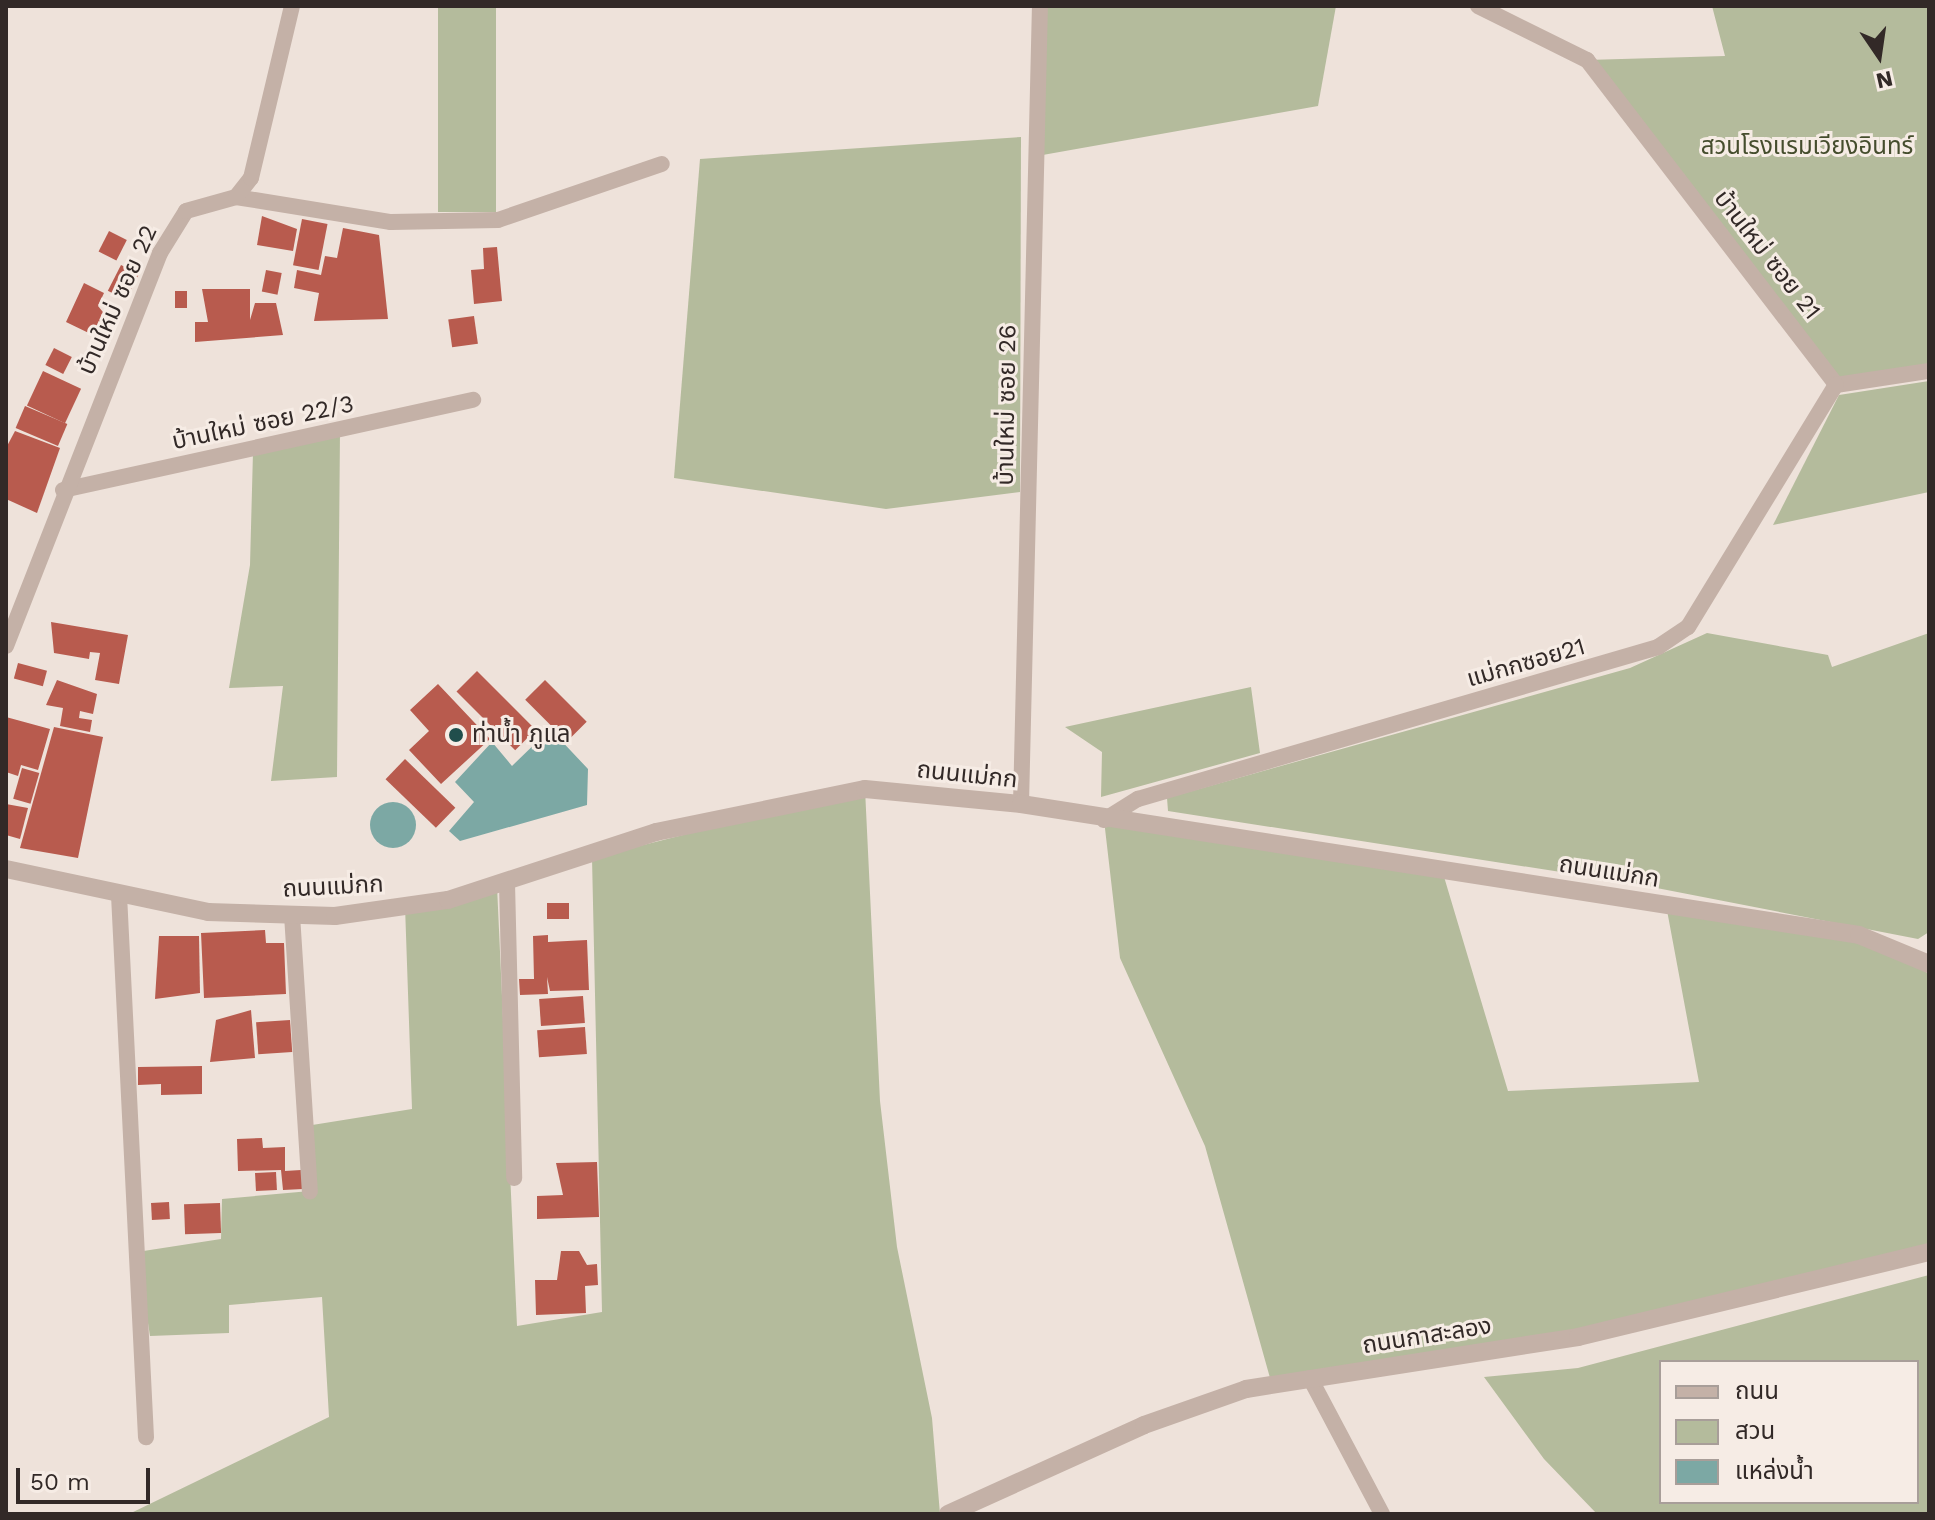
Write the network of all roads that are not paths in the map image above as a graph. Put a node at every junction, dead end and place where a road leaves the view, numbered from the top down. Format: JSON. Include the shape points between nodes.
{"nodes":[{"id":1,"x":292,"y":6,"type":"edge"},
{"id":2,"x":1040,"y":6,"type":"edge"},
{"id":3,"x":1478,"y":6,"type":"edge"},
{"id":4,"x":662,"y":164,"type":"dead end"},
{"id":5,"x":236,"y":197,"type":"junction"},
{"id":6,"x":1929,"y":371,"type":"edge"},
{"id":7,"x":1836,"y":385,"type":"junction"},
{"id":8,"x":473,"y":400,"type":"dead end"},
{"id":9,"x":63,"y":490,"type":"junction"},
{"id":10,"x":6,"y":646,"type":"edge"},
{"id":11,"x":1021,"y":804,"type":"junction"},
{"id":12,"x":1104,"y":820,"type":"junction"},
{"id":13,"x":6,"y":869,"type":"edge"},
{"id":14,"x":507,"y":883,"type":"junction"},
{"id":15,"x":119,"y":895,"type":"junction"},
{"id":16,"x":292,"y":915,"type":"junction"},
{"id":17,"x":1929,"y":964,"type":"edge"},
{"id":18,"x":514,"y":1178,"type":"dead end"},
{"id":19,"x":310,"y":1191,"type":"dead end"},
{"id":20,"x":1929,"y":1252,"type":"edge"},
{"id":21,"x":1310,"y":1378,"type":"junction"},
{"id":22,"x":146,"y":1437,"type":"dead end"},
{"id":23,"x":948,"y":1514,"type":"edge"},
{"id":24,"x":1382,"y":1514,"type":"edge"}],
"edges":[{"from":1,"to":5,"type":"street","via":[[251,178]]},
{"from":2,"to":11,"type":"street","name":"บ้านใหม่ ซอย 26"},
{"from":3,"to":7,"type":"street","name":"บ้านใหม่ ซอย 21","via":[[1587,60]]},
{"from":4,"to":5,"type":"street","via":[[498,220],[391,222]]},
{"from":5,"to":9,"type":"street","name":"บ้านใหม่ ซอย 22","via":[[186,211],[160,253]]},
{"from":6,"to":7,"type":"street"},
{"from":7,"to":12,"type":"street","name":"แม่กกซอย21","via":[[1688,627],[1658,647],[1138,799]]},
{"from":8,"to":9,"type":"street","name":"บ้านใหม่ ซอย 22/3"},
{"from":9,"to":10,"type":"street","name":"บ้านใหม่ ซอย 22"},
{"from":11,"to":12,"type":"street","name":"ถนนแม่กก"},
{"from":11,"to":14,"type":"street","name":"ถนนแม่กก","via":[[865,789],[793,799],[656,832]]},
{"from":12,"to":17,"type":"street","name":"ถนนแม่กก","via":[[1859,935]]},
{"from":13,"to":15,"type":"street","name":"ถนนแม่กก"},
{"from":14,"to":16,"type":"street","name":"ถนนแม่กก","via":[[448,900]]},
{"from":14,"to":18,"type":"street"},
{"from":15,"to":16,"type":"street","name":"ถนนแม่กก","via":[[208,912]]},
{"from":15,"to":22,"type":"street"},
{"from":16,"to":19,"type":"street"},
{"from":20,"to":21,"type":"street","name":"ถนนกาสะลอง","via":[[1578,1337]]},
{"from":21,"to":23,"type":"street","name":"ถนนกาสะลอง","via":[[1184,1409]]},
{"from":21,"to":24,"type":"street"}]}
